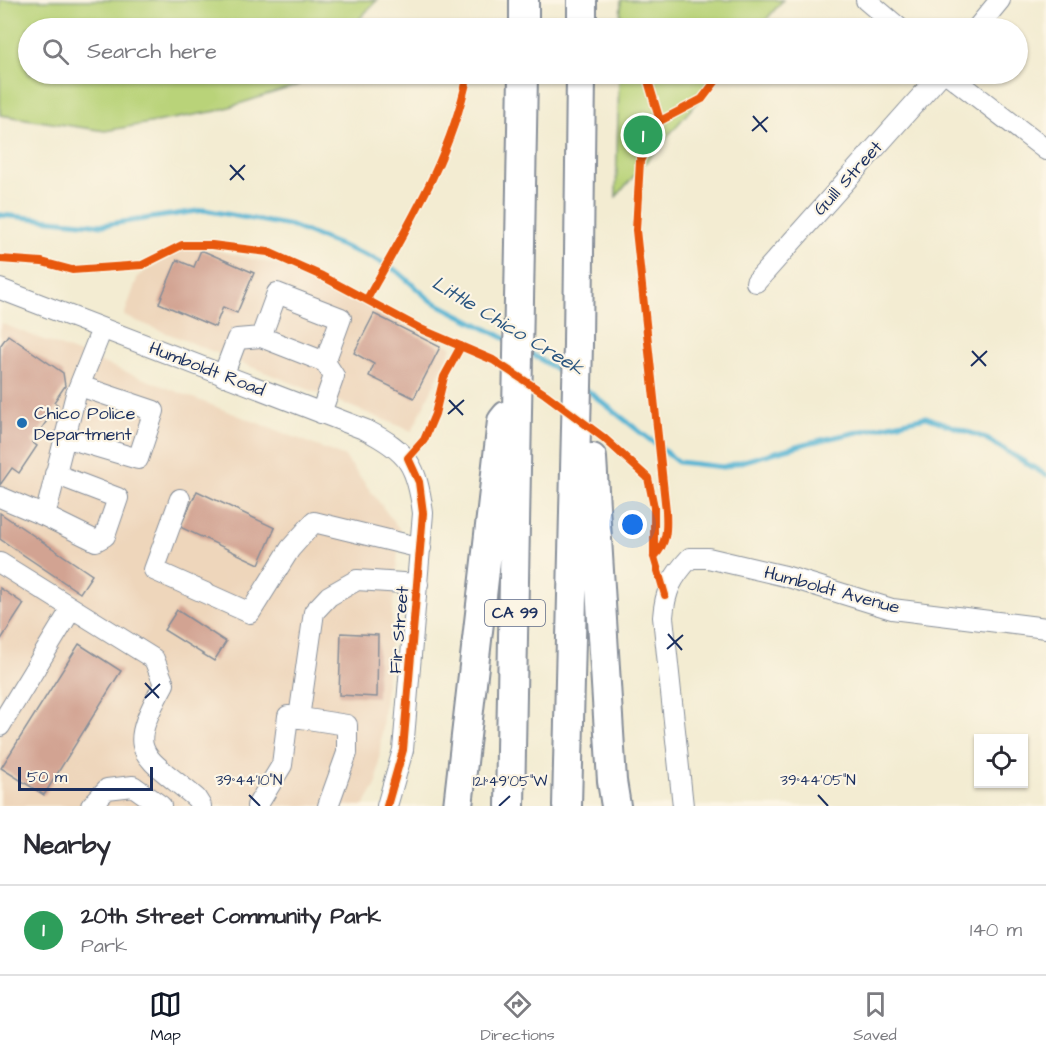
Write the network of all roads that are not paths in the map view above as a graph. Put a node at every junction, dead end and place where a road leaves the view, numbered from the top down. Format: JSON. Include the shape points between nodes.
{"nodes":[{"id":1,"x":524,"y":0,"type":"edge"},
{"id":2,"x":582,"y":0,"type":"edge"},
{"id":3,"x":866,"y":0,"type":"edge"},
{"id":4,"x":1000,"y":0,"type":"edge"},
{"id":5,"x":524,"y":18,"type":"edge"},
{"id":6,"x":582,"y":18,"type":"edge"},
{"id":7,"x":887,"y":18,"type":"edge"},
{"id":8,"x":986,"y":18,"type":"edge"},
{"id":9,"x":523,"y":84,"type":"edge"},
{"id":10,"x":581,"y":84,"type":"edge"},
{"id":11,"x":932,"y":84,"type":"edge"},
{"id":12,"x":961,"y":84,"type":"edge"},
{"id":13,"x":1046,"y":150,"type":"edge"},
{"id":14,"x":756,"y":282,"type":"dead end"},
{"id":15,"x":0,"y":289,"type":"edge"},
{"id":16,"x":102,"y":329,"type":"junction"},
{"id":17,"x":261,"y":337,"type":"junction"},
{"id":18,"x":325,"y":362,"type":"junction"},
{"id":19,"x":224,"y":376,"type":"junction"},
{"id":20,"x":80,"y":386,"type":"junction"},
{"id":21,"x":519,"y":392,"type":"junction"},
{"id":22,"x":321,"y":412,"type":"junction"},
{"id":23,"x":584,"y":432,"type":"junction"},
{"id":24,"x":64,"y":437,"type":"junction"},
{"id":25,"x":408,"y":458,"type":"joint"},
{"id":26,"x":55,"y":474,"type":"junction"},
{"id":27,"x":0,"y":497,"type":"edge"},
{"id":28,"x":180,"y":499,"type":"dead end"},
{"id":29,"x":45,"y":516,"type":"junction"},
{"id":30,"x":421,"y":548,"type":"junction"},
{"id":31,"x":0,"y":563,"type":"edge"},
{"id":32,"x":418,"y":584,"type":"junction"},
{"id":33,"x":72,"y":608,"type":"junction"},
{"id":34,"x":1046,"y":628,"type":"edge"},
{"id":35,"x":299,"y":718,"type":"junction"},
{"id":36,"x":0,"y":726,"type":"edge"},
{"id":37,"x":91,"y":806,"type":"edge"},
{"id":38,"x":162,"y":806,"type":"edge"},
{"id":39,"x":201,"y":806,"type":"edge"},
{"id":40,"x":257,"y":806,"type":"edge"},
{"id":41,"x":328,"y":806,"type":"edge"},
{"id":42,"x":387,"y":806,"type":"edge"},
{"id":43,"x":458,"y":806,"type":"edge"},
{"id":44,"x":510,"y":806,"type":"edge"},
{"id":45,"x":567,"y":806,"type":"edge"},
{"id":46,"x":616,"y":806,"type":"edge"},
{"id":47,"x":683,"y":806,"type":"edge"}],
"edges":[{"from":1,"to":5,"type":"highway"},
{"from":2,"to":6,"type":"highway"},
{"from":3,"to":7,"type":"street"},
{"from":4,"to":8,"type":"street"},
{"from":9,"to":21,"type":"highway","number":"CA 99"},
{"from":10,"to":23,"type":"highway","number":"CA 99","via":[[578,344]]},
{"from":11,"to":14,"type":"street","name":"Guill Street"},
{"from":12,"to":13,"type":"street"},
{"from":15,"to":16,"type":"street","name":"Humboldt Road"},
{"from":16,"to":19,"type":"street","name":"Humboldt Road"},
{"from":16,"to":20,"type":"street"},
{"from":17,"to":18,"type":"street"},
{"from":17,"to":18,"type":"street","via":[[277,293],[341,318]]},
{"from":17,"to":19,"type":"street","via":[[237,339]]},
{"from":18,"to":22,"type":"street","via":[[334,376]]},
{"from":19,"to":22,"type":"street","name":"Humboldt Road"},
{"from":20,"to":24,"type":"street"},
{"from":20,"to":24,"type":"street","via":[[154,411],[138,459]]},
{"from":21,"to":43,"type":"highway","via":[[502,421]]},
{"from":21,"to":44,"type":"highway","number":"CA 99"},
{"from":22,"to":25,"type":"street","name":"Humboldt Road","via":[[393,444]]},
{"from":23,"to":45,"type":"highway","number":"CA 99"},
{"from":23,"to":46,"type":"highway"},
{"from":24,"to":26,"type":"street"},
{"from":25,"to":30,"type":"street","name":"Fir Street","via":[[419,482],[423,513]]},
{"from":26,"to":29,"type":"street"},
{"from":26,"to":29,"type":"street","via":[[118,498],[105,536],[96,541]]},
{"from":27,"to":29,"type":"street"},
{"from":28,"to":30,"type":"street","via":[[154,570],[250,613],[290,549],[314,522]]},
{"from":30,"to":32,"type":"street","name":"Fir Street"},
{"from":31,"to":33,"type":"street"},
{"from":32,"to":35,"type":"street","via":[[357,580],[329,596],[314,612]]},
{"from":32,"to":42,"type":"street","name":"Fir Street","via":[[403,750]]},
{"from":33,"to":36,"type":"street"},
{"from":33,"to":39,"type":"street","via":[[154,659],[164,684],[140,737],[146,756]]},
{"from":34,"to":47,"type":"street","name":"Humboldt Avenue","via":[[892,609],[785,576],[708,558],[690,558],[673,576],[665,595],[663,617]]},
{"from":35,"to":40,"type":"street","via":[[288,716],[282,765]]},
{"from":35,"to":41,"type":"street","via":[[347,724],[347,753]]},
{"from":37,"to":38,"type":"street","via":[[107,789],[133,786]]}]}
